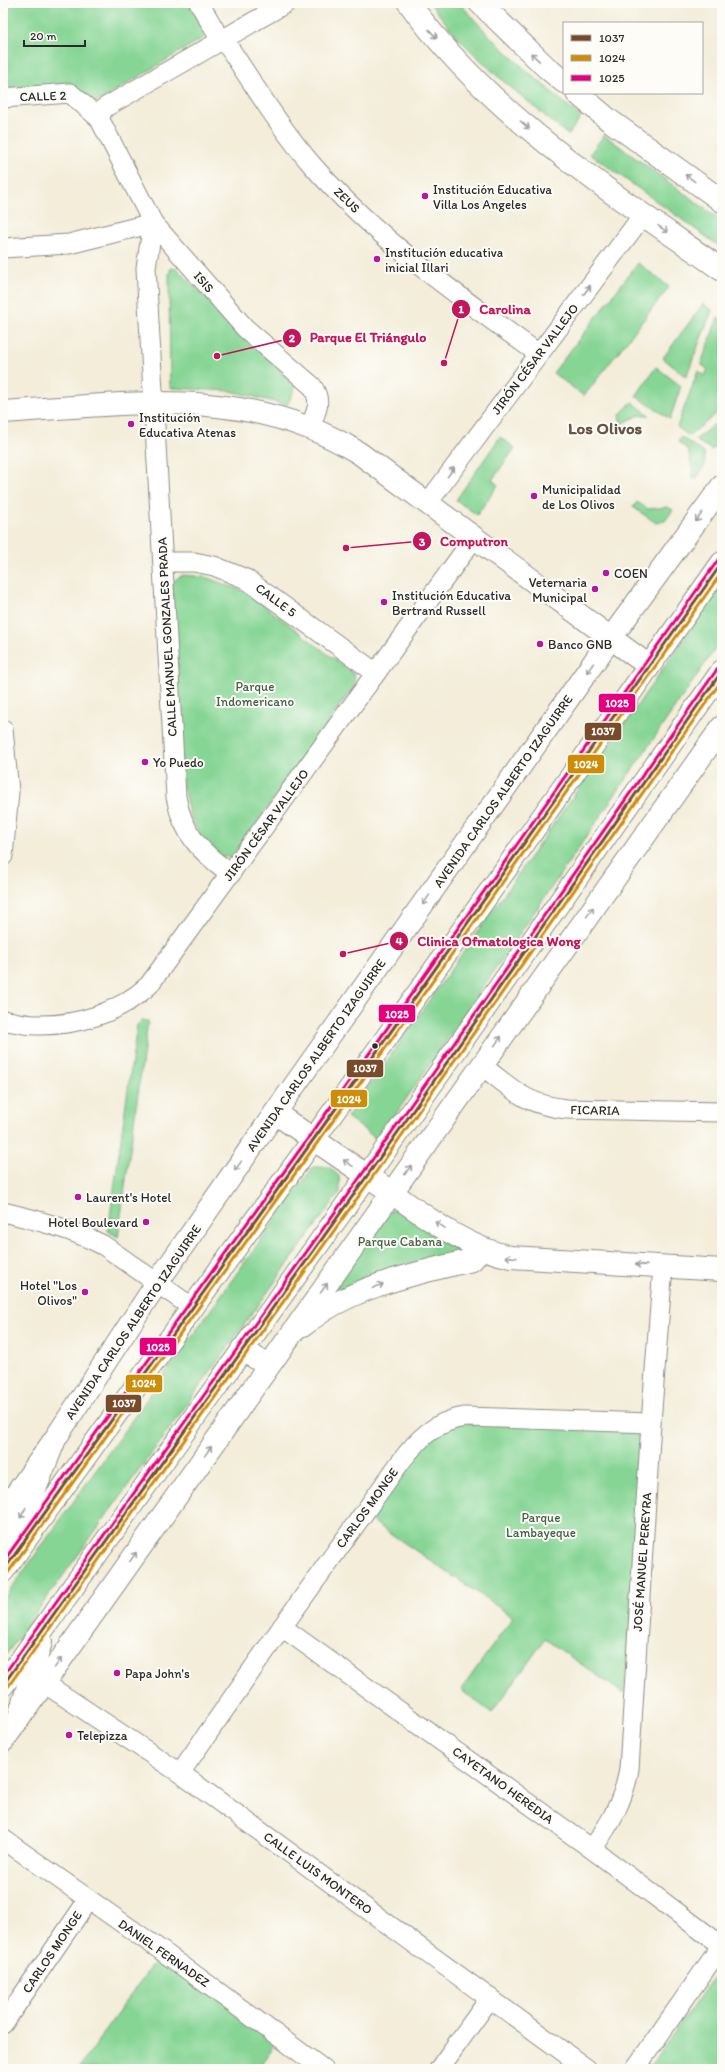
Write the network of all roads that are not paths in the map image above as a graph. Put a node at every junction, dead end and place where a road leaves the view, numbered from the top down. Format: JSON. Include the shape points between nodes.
{"nodes":[{"id":1,"x":199,"y":3,"type":"edge"},
{"id":2,"x":286,"y":3,"type":"edge"},
{"id":3,"x":409,"y":3,"type":"edge"},
{"id":4,"x":480,"y":3,"type":"edge"},
{"id":5,"x":224,"y":40,"type":"junction"},
{"id":6,"x":563,"y":81,"type":"edge"},
{"id":7,"x":578,"y":94,"type":"edge"},
{"id":8,"x":3,"y":98,"type":"edge"},
{"id":9,"x":99,"y":118,"type":"junction"},
{"id":10,"x":722,"y":201,"type":"edge"},
{"id":11,"x":643,"y":215,"type":"junction"},
{"id":12,"x":153,"y":223,"type":"junction"},
{"id":13,"x":3,"y":248,"type":"edge"},
{"id":14,"x":722,"y":270,"type":"edge"},
{"id":15,"x":539,"y":354,"type":"junction"},
{"id":16,"x":154,"y":403,"type":"junction"},
{"id":17,"x":3,"y":412,"type":"edge"},
{"id":18,"x":310,"y":429,"type":"junction"},
{"id":19,"x":722,"y":486,"type":"edge"},
{"id":20,"x":427,"y":504,"type":"junction"},
{"id":21,"x":474,"y":538,"type":"junction"},
{"id":22,"x":163,"y":562,"type":"junction"},
{"id":23,"x":722,"y":563,"type":"edge"},
{"id":24,"x":611,"y":638,"type":"junction"},
{"id":25,"x":649,"y":666,"type":"junction"},
{"id":26,"x":722,"y":670,"type":"edge"},
{"id":27,"x":376,"y":673,"type":"junction"},
{"id":28,"x":722,"y":727,"type":"edge"},
{"id":29,"x":3,"y":730,"type":"edge"},
{"id":30,"x":3,"y":856,"type":"edge"},
{"id":31,"x":231,"y":874,"type":"junction"},
{"id":32,"x":3,"y":1020,"type":"edge"},
{"id":33,"x":481,"y":1064,"type":"junction"},
{"id":34,"x":722,"y":1112,"type":"edge"},
{"id":35,"x":275,"y":1113,"type":"junction"},
{"id":36,"x":313,"y":1140,"type":"junction"},
{"id":37,"x":367,"y":1176,"type":"junction"},
{"id":38,"x":392,"y":1193,"type":"junction"},
{"id":39,"x":3,"y":1212,"type":"edge"},
{"id":40,"x":473,"y":1245,"type":"junction"},
{"id":41,"x":663,"y":1266,"type":"junction"},
{"id":42,"x":722,"y":1270,"type":"edge"},
{"id":43,"x":157,"y":1283,"type":"junction"},
{"id":44,"x":193,"y":1308,"type":"junction"},
{"id":45,"x":285,"y":1342,"type":"junction"},
{"id":46,"x":242,"y":1349,"type":"junction"},
{"id":47,"x":268,"y":1366,"type":"junction"},
{"id":48,"x":651,"y":1423,"type":"junction"},
{"id":49,"x":55,"y":1439,"type":"junction"},
{"id":50,"x":3,"y":1513,"type":"edge"},
{"id":51,"x":3,"y":1549,"type":"edge"},
{"id":52,"x":3,"y":1571,"type":"edge"},
{"id":53,"x":282,"y":1626,"type":"junction"},
{"id":54,"x":45,"y":1627,"type":"junction"},
{"id":55,"x":44,"y":1683,"type":"junction"},
{"id":56,"x":3,"y":1685,"type":"edge"},
{"id":57,"x":18,"y":1720,"type":"junction"},
{"id":58,"x":3,"y":1741,"type":"edge"},
{"id":59,"x":180,"y":1774,"type":"junction"},
{"id":60,"x":3,"y":1839,"type":"edge"},
{"id":61,"x":592,"y":1849,"type":"junction"},
{"id":62,"x":88,"y":1900,"type":"junction"},
{"id":63,"x":722,"y":1946,"type":"edge"},
{"id":64,"x":490,"y":1998,"type":"junction"},
{"id":65,"x":3,"y":2024,"type":"edge"},
{"id":66,"x":323,"y":2069,"type":"edge"},
{"id":67,"x":439,"y":2069,"type":"edge"},
{"id":68,"x":587,"y":2069,"type":"edge"},
{"id":69,"x":635,"y":2069,"type":"edge"}],
"edges":[{"from":1,"to":5,"type":"street","name":"ZEUS","via":[[216,32]]},
{"from":2,"to":5,"type":"street"},
{"from":3,"to":11,"type":"street","one_way":true,"via":[[425,25],[491,95],[542,139]]},
{"from":6,"to":4,"type":"street","one_way":true},
{"from":5,"to":9,"type":"street","via":[[104,108]]},
{"from":5,"to":15,"type":"street","name":"ZEUS","via":[[291,140],[345,199],[401,251]]},
{"from":10,"to":7,"type":"street","one_way":true,"via":[[609,120]]},
{"from":8,"to":9,"type":"street","name":"CALLE 2","via":[[70,93]]},
{"from":9,"to":12,"type":"street","name":"ISIS"},
{"from":11,"to":14,"type":"street","one_way":true},
{"from":15,"to":11,"type":"street","name":"JIRÓN CÉSAR VALLEJO","one_way":true},
{"from":12,"to":13,"type":"street","via":[[69,244]]},
{"from":12,"to":16,"type":"street","name":"CALLE MANUEL GONZALES PRADA","via":[[146,268]]},
{"from":12,"to":18,"type":"street","name":"ISIS","via":[[245,328],[312,386],[318,394],[318,405]]},
{"from":20,"to":15,"type":"street","name":"JIRÓN CÉSAR VALLEJO","one_way":true},
{"from":16,"to":17,"type":"street"},
{"from":16,"to":18,"type":"street","via":[[236,407]]},
{"from":16,"to":22,"type":"street","name":"CALLE MANUEL GONZALES PRADA"},
{"from":18,"to":20,"type":"street","via":[[354,450]]},
{"from":19,"to":24,"type":"street","name":"AVENIDA CARLOS ALBERTO IZAGUIRRE","one_way":true},
{"from":20,"to":21,"type":"street"},
{"from":21,"to":24,"type":"street"},
{"from":21,"to":27,"type":"street","name":"JIRÓN CÉSAR VALLEJO"},
{"from":22,"to":27,"type":"street","name":"CALLE 5","via":[[194,562],[214,566],[246,578]]},
{"from":22,"to":31,"type":"street","name":"CALLE MANUEL GONZALES PRADA","via":[[178,812],[204,854]]},
{"from":23,"to":25,"type":"street"},
{"from":24,"to":25,"type":"street"},
{"from":24,"to":35,"type":"street","name":"AVENIDA CARLOS ALBERTO IZAGUIRRE","one_way":true},
{"from":25,"to":36,"type":"street"},
{"from":26,"to":37,"type":"street"},
{"from":27,"to":31,"type":"street","name":"JIRÓN CÉSAR VALLEJO"},
{"from":33,"to":28,"type":"street","one_way":true},
{"from":29,"to":30,"type":"street","via":[[9,792]]},
{"from":31,"to":32,"type":"street","name":"JIRÓN CÉSAR VALLEJO","via":[[162,969],[136,997],[120,1007],[100,1014],[58,1024],[35,1025]]},
{"from":33,"to":34,"type":"street","name":"FICARIA","via":[[526,1099],[549,1107]]},
{"from":38,"to":33,"type":"street","one_way":true},
{"from":35,"to":36,"type":"street"},
{"from":35,"to":43,"type":"street","name":"AVENIDA CARLOS ALBERTO IZAGUIRRE","one_way":true},
{"from":37,"to":36,"type":"street","one_way":true},
{"from":36,"to":44,"type":"street"},
{"from":37,"to":38,"type":"street"},
{"from":37,"to":46,"type":"street"},
{"from":40,"to":38,"type":"street","one_way":true},
{"from":45,"to":38,"type":"street","one_way":true},
{"from":39,"to":43,"type":"street","via":[[86,1237],[103,1245]]},
{"from":41,"to":40,"type":"street","one_way":true,"via":[[511,1257]]},
{"from":45,"to":40,"type":"street","one_way":true,"via":[[321,1313],[358,1294],[411,1274],[472,1260],[477,1254]]},
{"from":41,"to":42,"type":"street"},
{"from":41,"to":48,"type":"street","name":"JOSÉ MANUEL PEREYRA"},
{"from":43,"to":44,"type":"street"},
{"from":43,"to":49,"type":"street","name":"AVENIDA CARLOS ALBERTO IZAGUIRRE"},
{"from":44,"to":52,"type":"street"},
{"from":45,"to":47,"type":"street"},
{"from":46,"to":47,"type":"street"},
{"from":46,"to":54,"type":"street"},
{"from":55,"to":47,"type":"street","one_way":true},
{"from":48,"to":53,"type":"street","name":"CARLOS MONGE","via":[[465,1417],[440,1423],[427,1432],[408,1452]]},
{"from":48,"to":61,"type":"street","name":"JOSÉ MANUEL PEREYRA","via":[[629,1769],[617,1811]]},
{"from":49,"to":50,"type":"street","name":"AVENIDA CARLOS ALBERTO IZAGUIRRE"},
{"from":49,"to":51,"type":"street","one_way":true,"via":[[34,1492]]},
{"from":53,"to":59,"type":"street","name":"CARLOS MONGE"},
{"from":53,"to":61,"type":"street","name":"CAYETANO HEREDIA"},
{"from":54,"to":56,"type":"street"},
{"from":54,"to":57,"type":"street"},
{"from":55,"to":57,"type":"street"},
{"from":55,"to":59,"type":"street","name":"CALLE LUIS MONTERO"},
{"from":57,"to":58,"type":"street"},
{"from":59,"to":64,"type":"street","name":"CALLE LUIS MONTERO"},
{"from":60,"to":62,"type":"street","name":"DANIEL FERNADEZ"},
{"from":61,"to":63,"type":"street","name":"CAYETANO HEREDIA"},
{"from":62,"to":65,"type":"street","name":"CARLOS MONGE"},
{"from":62,"to":66,"type":"street","name":"DANIEL FERNADEZ"},
{"from":63,"to":69,"type":"street"},
{"from":64,"to":67,"type":"street"},
{"from":64,"to":68,"type":"street","name":"CALLE LUIS MONTERO"}]}
